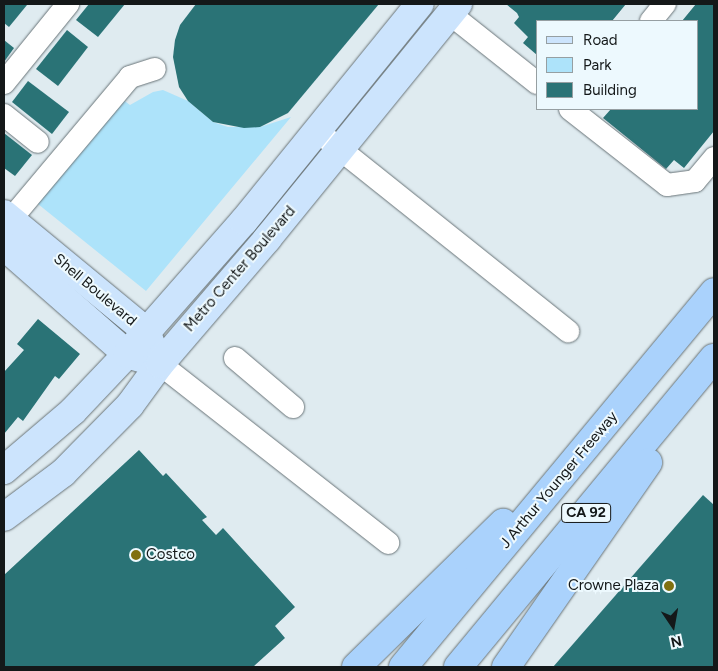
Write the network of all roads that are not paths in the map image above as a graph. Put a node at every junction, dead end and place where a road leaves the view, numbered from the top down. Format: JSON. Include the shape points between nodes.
{"nodes":[{"id":1,"x":665,"y":4,"type":"edge"},
{"id":2,"x":414,"y":6,"type":"edge"},
{"id":3,"x":56,"y":8,"type":"edge"},
{"id":4,"x":454,"y":9,"type":"edge"},
{"id":5,"x":652,"y":20,"type":"edge"},
{"id":6,"x":155,"y":69,"type":"dead end"},
{"id":7,"x":536,"y":81,"type":"edge"},
{"id":8,"x":4,"y":83,"type":"edge"},
{"id":9,"x":575,"y":110,"type":"edge"},
{"id":10,"x":4,"y":115,"type":"edge"},
{"id":11,"x":317,"y":131,"type":"junction"},
{"id":12,"x":38,"y":142,"type":"dead end"},
{"id":13,"x":340,"y":149,"type":"junction"},
{"id":14,"x":714,"y":158,"type":"edge"},
{"id":15,"x":7,"y":217,"type":"edge"},
{"id":16,"x":4,"y":246,"type":"edge"},
{"id":17,"x":714,"y":292,"type":"edge"},
{"id":18,"x":146,"y":331,"type":"junction"},
{"id":19,"x":568,"y":331,"type":"dead end"},
{"id":20,"x":127,"y":354,"type":"junction"},
{"id":21,"x":235,"y":358,"type":"dead end"},
{"id":22,"x":714,"y":358,"type":"edge"},
{"id":23,"x":160,"y":364,"type":"junction"},
{"id":24,"x":714,"y":367,"type":"edge"},
{"id":25,"x":293,"y":407,"type":"dead end"},
{"id":26,"x":616,"y":411,"type":"junction"},
{"id":27,"x":4,"y":470,"type":"edge"},
{"id":28,"x":4,"y":517,"type":"edge"},
{"id":29,"x":388,"y":543,"type":"dead end"},
{"id":30,"x":356,"y":667,"type":"edge"},
{"id":31,"x":403,"y":667,"type":"edge"},
{"id":32,"x":458,"y":667,"type":"edge"},
{"id":33,"x":506,"y":667,"type":"edge"}],
"edges":[{"from":1,"to":5,"type":"lane"},
{"from":2,"to":11,"type":"main road","name":"Metro Center Boulevard"},
{"from":3,"to":8,"type":"lane"},
{"from":4,"to":7,"type":"lane"},
{"from":4,"to":13,"type":"main road","name":"Metro Center Boulevard"},
{"from":6,"to":15,"type":"lane","via":[[130,77]]},
{"from":9,"to":14,"type":"lane","via":[[667,185],[695,180]]},
{"from":10,"to":12,"type":"lane"},
{"from":11,"to":13,"type":"lane"},
{"from":11,"to":18,"type":"main road","name":"Metro Center Boulevard","via":[[244,221]]},
{"from":13,"to":19,"type":"lane"},
{"from":13,"to":23,"type":"main road","name":"Metro Center Boulevard"},
{"from":15,"to":18,"type":"main road","name":"Shell Boulevard"},
{"from":16,"to":20,"type":"main road","name":"Shell Boulevard"},
{"from":17,"to":26,"type":"highway","name":"J Arthur Younger Freeway","number":"CA 92"},
{"from":18,"to":20,"type":"main road","name":"Metro Center Boulevard"},
{"from":18,"to":23,"type":"main road","name":"Shell Boulevard"},
{"from":20,"to":23,"type":"main road","name":"Shell Boulevard"},
{"from":20,"to":27,"type":"main road","name":"Metro Center Boulevard","via":[[66,418]]},
{"from":21,"to":25,"type":"lane"},
{"from":22,"to":32,"type":"highway","number":"CA 92"},
{"from":23,"to":28,"type":"main road","name":"Metro Center Boulevard","via":[[130,406],[100,439],[63,473]]},
{"from":23,"to":29,"type":"lane"},
{"from":24,"to":33,"type":"highway"},
{"from":26,"to":30,"type":"highway"},
{"from":26,"to":31,"type":"highway","name":"J Arthur Younger Freeway","number":"CA 92"}]}
